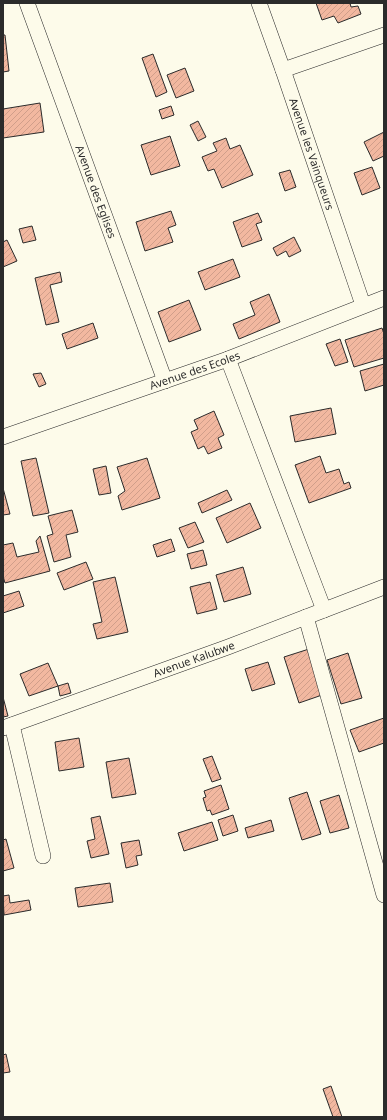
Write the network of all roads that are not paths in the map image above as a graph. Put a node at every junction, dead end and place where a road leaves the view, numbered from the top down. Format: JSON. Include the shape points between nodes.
{"nodes":[{"id":1,"x":27,"y":3,"type":"edge"},
{"id":2,"x":259,"y":3,"type":"edge"},
{"id":3,"x":384,"y":35,"type":"edge"},
{"id":4,"x":284,"y":70,"type":"junction"},
{"id":5,"x":384,"y":298,"type":"edge"},
{"id":6,"x":363,"y":305,"type":"junction"},
{"id":7,"x":228,"y":358,"type":"junction"},
{"id":8,"x":165,"y":381,"type":"junction"},
{"id":9,"x":3,"y":436,"type":"edge"},
{"id":10,"x":384,"y":587,"type":"edge"},
{"id":11,"x":324,"y":610,"type":"junction"},
{"id":12,"x":306,"y":617,"type":"junction"},
{"id":13,"x":8,"y":727,"type":"edge"},
{"id":14,"x":43,"y":856,"type":"dead end"},
{"id":15,"x":384,"y":895,"type":"edge"}],
"edges":[{"from":1,"to":8,"type":"street","name":"Avenue des Eglises"},
{"from":2,"to":4,"type":"street","name":"Avenue les Vainqueurs"},
{"from":3,"to":4,"type":"street"},
{"from":4,"to":6,"type":"street","name":"Avenue les Vainqueurs"},
{"from":5,"to":6,"type":"street","name":"Avenue des Ecoles"},
{"from":6,"to":7,"type":"street","name":"Avenue des Ecoles"},
{"from":7,"to":8,"type":"street","name":"Avenue des Ecoles"},
{"from":7,"to":11,"type":"street"},
{"from":8,"to":9,"type":"street","name":"Avenue des Ecoles"},
{"from":10,"to":11,"type":"street","name":"Avenue Kalubwe"},
{"from":11,"to":12,"type":"street","name":"Avenue Kalubwe"},
{"from":12,"to":13,"type":"street","name":"Avenue Kalubwe"},
{"from":12,"to":15,"type":"street"},
{"from":13,"to":14,"type":"street"}]}
